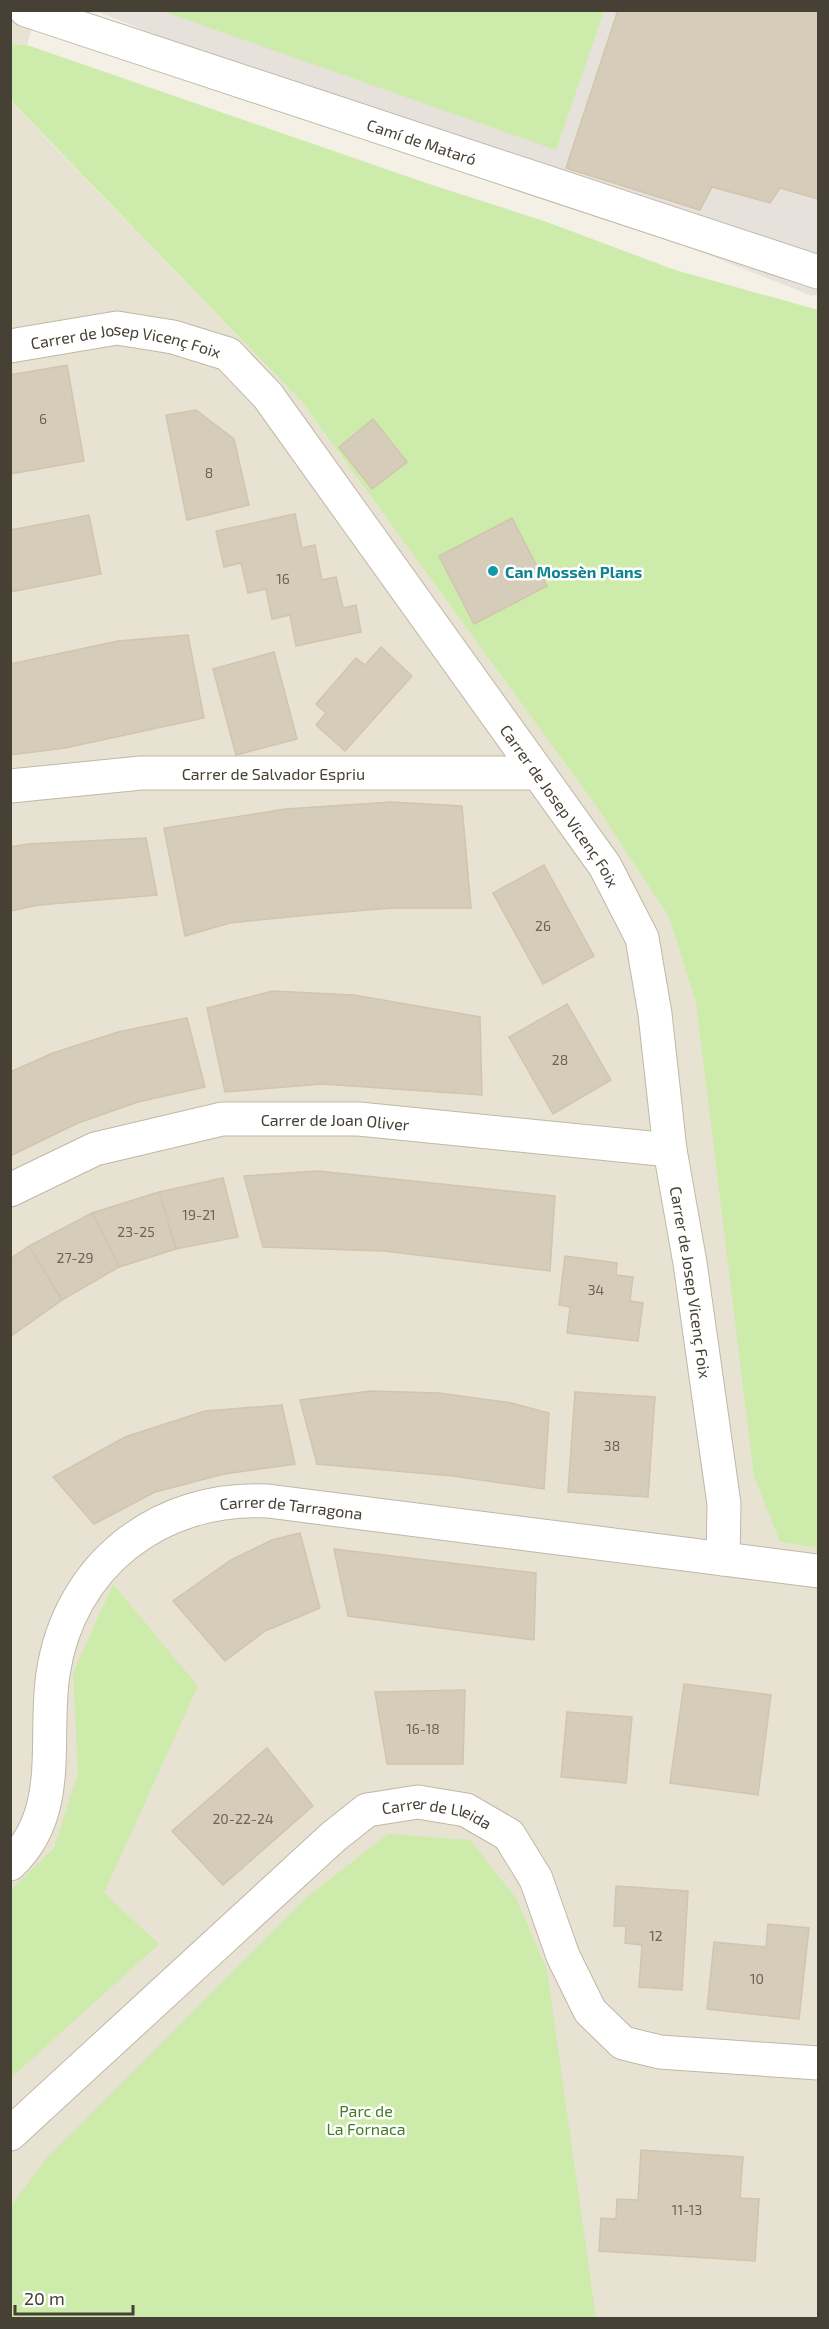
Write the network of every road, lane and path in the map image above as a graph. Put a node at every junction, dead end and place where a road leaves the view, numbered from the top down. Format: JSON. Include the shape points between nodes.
{"nodes":[{"id":1,"x":26,"y":10,"type":"edge"},
{"id":2,"x":819,"y":272,"type":"edge"},
{"id":3,"x":10,"y":346,"type":"edge"},
{"id":4,"x":537,"y":774,"type":"junction"},
{"id":5,"x":10,"y":786,"type":"edge"},
{"id":6,"x":669,"y":1150,"type":"junction"},
{"id":7,"x":10,"y":1190,"type":"edge"},
{"id":8,"x":723,"y":1559,"type":"junction"},
{"id":9,"x":819,"y":1571,"type":"edge"},
{"id":10,"x":10,"y":1864,"type":"edge"},
{"id":11,"x":819,"y":2063,"type":"edge"},
{"id":12,"x":10,"y":2134,"type":"edge"}],
"edges":[{"from":1,"to":2,"type":"street","name":"Camí de Mataró"},
{"from":3,"to":4,"type":"street","name":"Carrer de Josep Vicenç Foix","via":[[117,328],[173,338],[228,354],[268,396]]},
{"from":4,"to":5,"type":"street","name":"Carrer de Salvador Espriu","via":[[141,773]]},
{"from":4,"to":6,"type":"street","name":"Carrer de Josep Vicenç Foix","via":[[605,866],[642,938],[655,1014]]},
{"from":6,"to":7,"type":"street","name":"Carrer de Joan Oliver","via":[[359,1119],[222,1119],[95,1149]]},
{"from":6,"to":8,"type":"street","name":"Carrer de Josep Vicenç Foix","via":[[690,1263],[723,1504]]},
{"from":8,"to":9,"type":"street","name":"Carrer de Tarragona"},
{"from":8,"to":10,"type":"street","name":"Carrer de Tarragona","via":[[268,1501],[207,1504],[162,1520],[103,1566],[79,1598],[66,1625],[53,1676],[49,1776],[40,1822],[32,1839]]},
{"from":11,"to":12,"type":"street","name":"Carrer de Lleida","via":[[660,2052],[623,2043],[590,2011],[563,1956],[536,1879],[508,1835],[466,1810],[418,1802],[367,1810],[333,1837]]}]}
